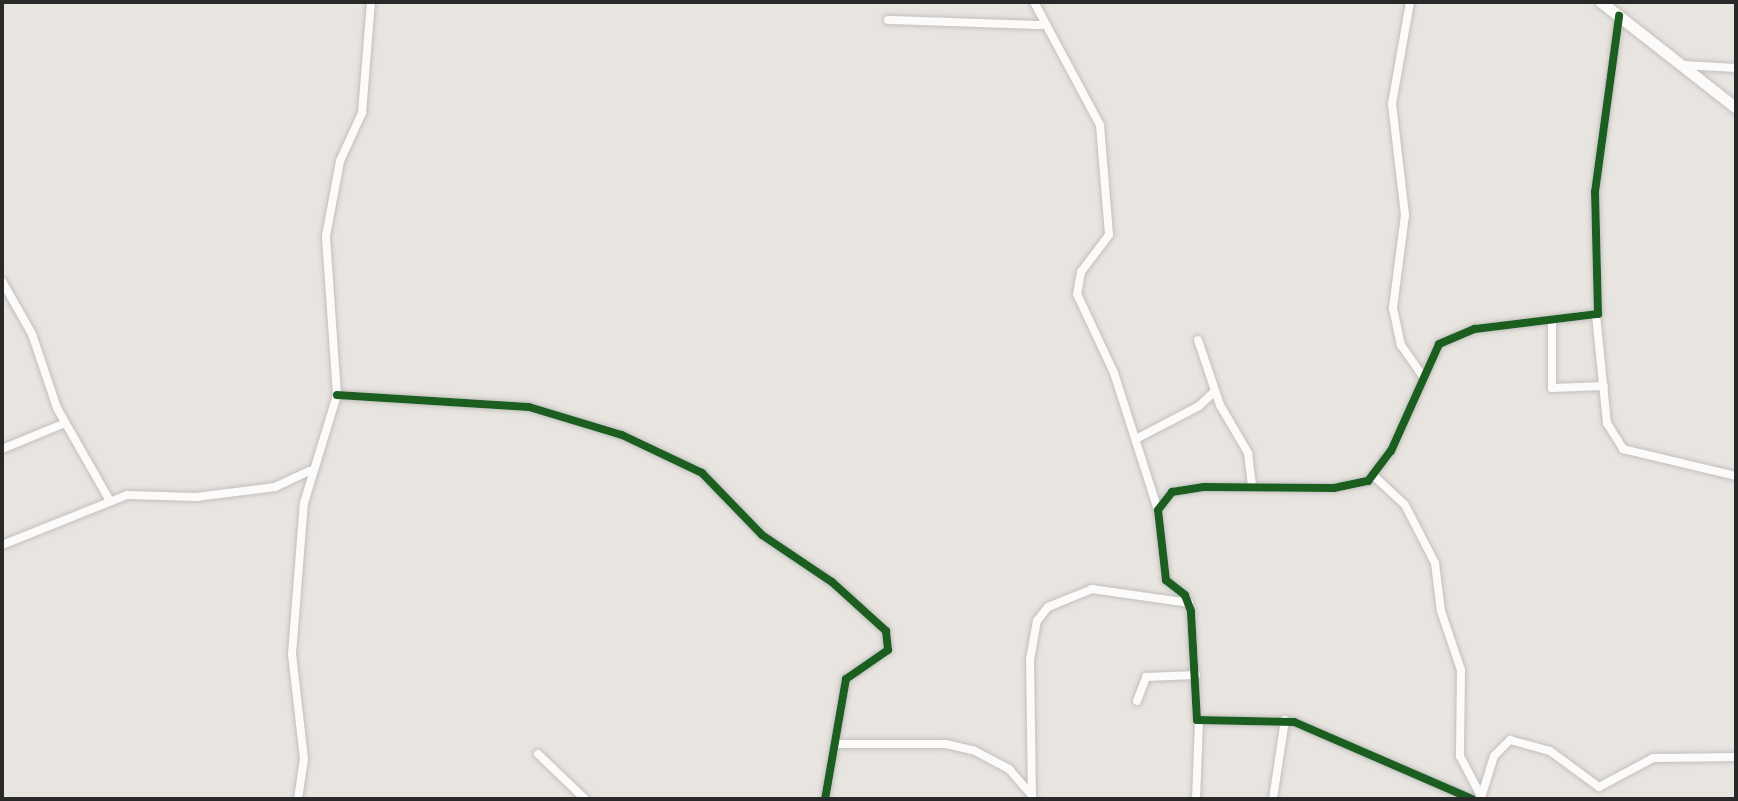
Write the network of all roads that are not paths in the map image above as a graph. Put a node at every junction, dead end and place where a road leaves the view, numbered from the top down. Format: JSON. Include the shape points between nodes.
{"nodes":[{"id":1,"x":371,"y":2,"type":"edge"},
{"id":2,"x":1034,"y":2,"type":"edge"},
{"id":3,"x":1410,"y":2,"type":"edge"},
{"id":4,"x":1601,"y":2,"type":"edge"},
{"id":5,"x":1619,"y":16,"type":"junction"},
{"id":6,"x":888,"y":20,"type":"dead end"},
{"id":7,"x":1041,"y":25,"type":"junction"},
{"id":8,"x":1683,"y":65,"type":"junction"},
{"id":9,"x":1736,"y":68,"type":"edge"},
{"id":10,"x":1736,"y":108,"type":"edge"},
{"id":11,"x":2,"y":281,"type":"edge"},
{"id":12,"x":1596,"y":315,"type":"junction"},
{"id":13,"x":1552,"y":322,"type":"junction"},
{"id":14,"x":1198,"y":340,"type":"dead end"},
{"id":15,"x":1423,"y":377,"type":"junction"},
{"id":16,"x":1604,"y":386,"type":"junction"},
{"id":17,"x":1215,"y":391,"type":"junction"},
{"id":18,"x":337,"y":395,"type":"junction"},
{"id":19,"x":65,"y":423,"type":"junction"},
{"id":20,"x":1136,"y":439,"type":"junction"},
{"id":21,"x":2,"y":449,"type":"edge"},
{"id":22,"x":309,"y":471,"type":"dead end"},
{"id":23,"x":1374,"y":476,"type":"junction"},
{"id":24,"x":1736,"y":476,"type":"edge"},
{"id":25,"x":1252,"y":484,"type":"junction"},
{"id":26,"x":110,"y":501,"type":"junction"},
{"id":27,"x":1158,"y":510,"type":"junction"},
{"id":28,"x":3,"y":541,"type":"edge"},
{"id":29,"x":1189,"y":603,"type":"junction"},
{"id":30,"x":1196,"y":675,"type":"junction"},
{"id":31,"x":1137,"y":701,"type":"dead end"},
{"id":32,"x":1285,"y":720,"type":"junction"},
{"id":33,"x":1199,"y":721,"type":"junction"},
{"id":34,"x":836,"y":744,"type":"junction"},
{"id":35,"x":538,"y":754,"type":"dead end"},
{"id":36,"x":1736,"y":757,"type":"edge"},
{"id":37,"x":1032,"y":797,"type":"edge"},
{"id":38,"x":1478,"y":798,"type":"edge"},
{"id":39,"x":298,"y":799,"type":"edge"},
{"id":40,"x":585,"y":799,"type":"edge"},
{"id":41,"x":825,"y":799,"type":"edge"},
{"id":42,"x":1196,"y":799,"type":"edge"},
{"id":43,"x":1273,"y":799,"type":"edge"}],
"edges":[{"from":1,"to":18,"type":"street","via":[[362,113],[340,161],[326,236]]},
{"from":2,"to":7,"type":"street"},
{"from":3,"to":15,"type":"street","via":[[1392,104],[1405,215],[1393,308],[1401,345]]},
{"from":4,"to":5,"type":"street"},
{"from":5,"to":8,"type":"street"},
{"from":5,"to":12,"type":"street","via":[[1595,192],[1602,288]]},
{"from":6,"to":7,"type":"street"},
{"from":7,"to":20,"type":"street","via":[[1057,42],[1100,125],[1109,235],[1081,272],[1077,294],[1114,373]]},
{"from":8,"to":9,"type":"street"},
{"from":8,"to":10,"type":"street"},
{"from":11,"to":19,"type":"street","via":[[32,334]]},
{"from":12,"to":13,"type":"street"},
{"from":12,"to":16,"type":"street"},
{"from":13,"to":15,"type":"street","via":[[1459,334],[1433,349]]},
{"from":13,"to":16,"type":"street","via":[[1552,388]]},
{"from":14,"to":17,"type":"street"},
{"from":15,"to":23,"type":"street"},
{"from":16,"to":24,"type":"street","via":[[1607,423],[1623,449]]},
{"from":17,"to":20,"type":"street","via":[[1199,406]]},
{"from":17,"to":25,"type":"street","via":[[1248,453]]},
{"from":18,"to":34,"type":"street","via":[[529,407],[622,435],[702,473],[762,535],[832,582],[886,631],[888,650],[846,679]]},
{"from":18,"to":39,"type":"street","via":[[304,503],[292,654],[304,759]]},
{"from":19,"to":21,"type":"street"},
{"from":19,"to":26,"type":"street"},
{"from":20,"to":27,"type":"street"},
{"from":22,"to":26,"type":"street","via":[[275,487],[196,497],[151,492]]},
{"from":23,"to":25,"type":"street","via":[[1334,488]]},
{"from":23,"to":38,"type":"street","via":[[1405,505],[1435,563],[1441,611],[1461,670],[1460,756]]},
{"from":25,"to":27,"type":"street","via":[[1172,492]]},
{"from":26,"to":28,"type":"street"},
{"from":27,"to":29,"type":"street","via":[[1166,580]]},
{"from":29,"to":30,"type":"street"},
{"from":29,"to":37,"type":"street","via":[[1092,589],[1048,607],[1037,621],[1030,660]]},
{"from":30,"to":31,"type":"street","via":[[1146,677]]},
{"from":30,"to":33,"type":"street"},
{"from":32,"to":33,"type":"street"},
{"from":32,"to":38,"type":"street"},
{"from":32,"to":43,"type":"street"},
{"from":33,"to":42,"type":"street"},
{"from":34,"to":37,"type":"street","via":[[946,744],[973,750],[1009,769]]},
{"from":34,"to":41,"type":"street"},
{"from":35,"to":40,"type":"street"},
{"from":36,"to":38,"type":"street","via":[[1653,758],[1599,787],[1550,751],[1510,740],[1494,756]]}]}
